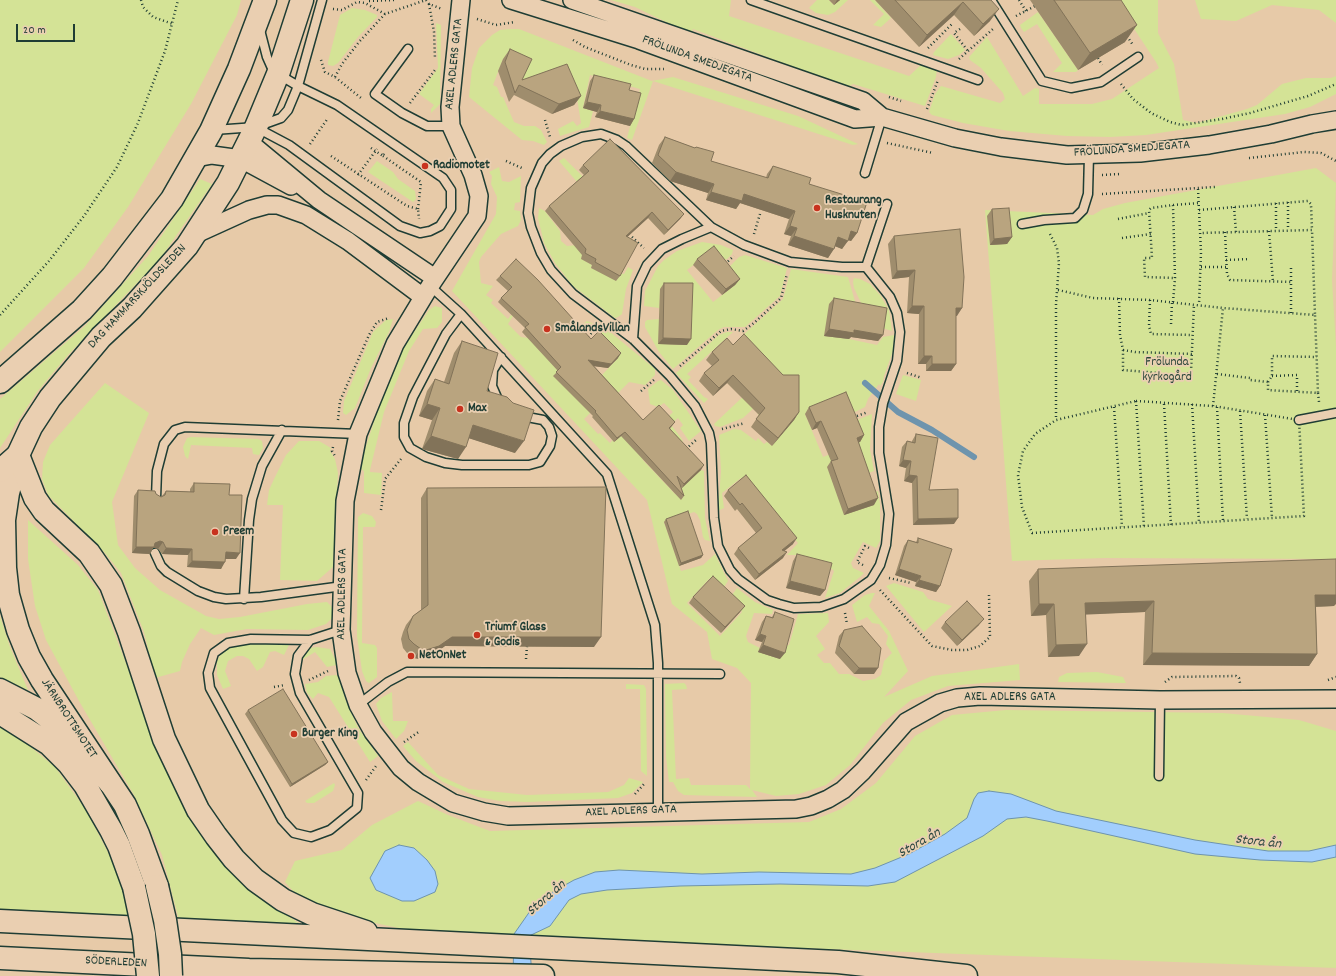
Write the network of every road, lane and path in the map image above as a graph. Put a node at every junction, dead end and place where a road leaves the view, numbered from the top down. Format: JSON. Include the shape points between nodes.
{"nodes":[{"id":1,"x":141,"y":0,"type":"edge"},
{"id":2,"x":178,"y":0,"type":"edge"},
{"id":3,"x":265,"y":0,"type":"edge"},
{"id":4,"x":302,"y":0,"type":"edge"},
{"id":5,"x":322,"y":0,"type":"edge"},
{"id":6,"x":394,"y":0,"type":"edge"},
{"id":7,"x":426,"y":0,"type":"edge"},
{"id":8,"x":461,"y":0,"type":"edge"},
{"id":9,"x":511,"y":0,"type":"edge"},
{"id":10,"x":572,"y":0,"type":"edge"},
{"id":11,"x":751,"y":0,"type":"edge"},
{"id":12,"x":991,"y":0,"type":"edge"},
{"id":13,"x":1020,"y":0,"type":"edge"},
{"id":14,"x":370,"y":1,"type":"edge"},
{"id":15,"x":365,"y":3,"type":"junction"},
{"id":16,"x":428,"y":4,"type":"dead end"},
{"id":17,"x":1035,"y":6,"type":"dead end"},
{"id":18,"x":328,"y":8,"type":"dead end"},
{"id":19,"x":1026,"y":11,"type":"junction"},
{"id":20,"x":385,"y":14,"type":"junction"},
{"id":21,"x":258,"y":21,"type":"junction"},
{"id":22,"x":1005,"y":22,"type":"junction"},
{"id":23,"x":952,"y":23,"type":"edge"},
{"id":24,"x":173,"y":24,"type":"junction"},
{"id":25,"x":960,"y":28,"type":"dead end"},
{"id":26,"x":1126,"y":34,"type":"edge"},
{"id":27,"x":980,"y":39,"type":"edge"},
{"id":28,"x":408,"y":49,"type":"dead end"},
{"id":29,"x":322,"y":54,"type":"dead end"},
{"id":30,"x":1138,"y":58,"type":"joint"},
{"id":31,"x":918,"y":59,"type":"junction"},
{"id":32,"x":435,"y":62,"type":"dead end"},
{"id":33,"x":435,"y":69,"type":"dead end"},
{"id":34,"x":278,"y":74,"type":"junction"},
{"id":35,"x":335,"y":77,"type":"junction"},
{"id":36,"x":978,"y":80,"type":"dead end"},
{"id":37,"x":1336,"y":84,"type":"edge"},
{"id":38,"x":298,"y":86,"type":"junction"},
{"id":39,"x":935,"y":87,"type":"dead end"},
{"id":40,"x":1126,"y":90,"type":"dead end"},
{"id":41,"x":365,"y":100,"type":"dead end"},
{"id":42,"x":929,"y":106,"type":"dead end"},
{"id":43,"x":402,"y":113,"type":"junction"},
{"id":44,"x":882,"y":117,"type":"junction"},
{"id":45,"x":1336,"y":120,"type":"edge"},
{"id":46,"x":333,"y":121,"type":"dead end"},
{"id":47,"x":451,"y":126,"type":"junction"},
{"id":48,"x":211,"y":130,"type":"junction"},
{"id":49,"x":249,"y":143,"type":"junction"},
{"id":50,"x":317,"y":146,"type":"dead end"},
{"id":51,"x":370,"y":147,"type":"dead end"},
{"id":52,"x":329,"y":155,"type":"dead end"},
{"id":53,"x":1089,"y":155,"type":"junction"},
{"id":54,"x":196,"y":158,"type":"junction"},
{"id":55,"x":506,"y":161,"type":"dead end"},
{"id":56,"x":536,"y":173,"type":"junction"},
{"id":57,"x":865,"y":173,"type":"dead end"},
{"id":58,"x":1215,"y":187,"type":"dead end"},
{"id":59,"x":1198,"y":189,"type":"junction"},
{"id":60,"x":1088,"y":194,"type":"junction"},
{"id":61,"x":1288,"y":202,"type":"junction"},
{"id":62,"x":1198,"y":203,"type":"junction"},
{"id":63,"x":1276,"y":203,"type":"junction"},
{"id":64,"x":887,"y":204,"type":"dead end"},
{"id":65,"x":1173,"y":205,"type":"junction"},
{"id":66,"x":1234,"y":206,"type":"junction"},
{"id":67,"x":418,"y":208,"type":"junction"},
{"id":68,"x":1199,"y":210,"type":"junction"},
{"id":69,"x":1149,"y":213,"type":"junction"},
{"id":70,"x":760,"y":214,"type":"dead end"},
{"id":71,"x":419,"y":217,"type":"dead end"},
{"id":72,"x":1118,"y":219,"type":"dead end"},
{"id":73,"x":1044,"y":220,"type":"junction"},
{"id":74,"x":1022,"y":224,"type":"dead end"},
{"id":75,"x":711,"y":227,"type":"junction"},
{"id":76,"x":1288,"y":230,"type":"junction"},
{"id":77,"x":1312,"y":230,"type":"junction"},
{"id":78,"x":1269,"y":231,"type":"junction"},
{"id":79,"x":1276,"y":231,"type":"junction"},
{"id":80,"x":1225,"y":232,"type":"junction"},
{"id":81,"x":1236,"y":232,"type":"junction"},
{"id":82,"x":1200,"y":233,"type":"junction"},
{"id":83,"x":194,"y":234,"type":"junction"},
{"id":84,"x":1151,"y":234,"type":"junction"},
{"id":85,"x":1122,"y":238,"type":"dead end"},
{"id":86,"x":750,"y":248,"type":"junction"},
{"id":87,"x":1250,"y":259,"type":"dead end"},
{"id":88,"x":1226,"y":260,"type":"junction"},
{"id":89,"x":790,"y":262,"type":"junction"},
{"id":90,"x":866,"y":267,"type":"junction"},
{"id":91,"x":1201,"y":267,"type":"junction"},
{"id":92,"x":1226,"y":267,"type":"junction"},
{"id":93,"x":1291,"y":268,"type":"dead end"},
{"id":94,"x":1174,"y":278,"type":"junction"},
{"id":95,"x":1273,"y":282,"type":"junction"},
{"id":96,"x":1291,"y":282,"type":"junction"},
{"id":97,"x":429,"y":287,"type":"junction"},
{"id":98,"x":1058,"y":290,"type":"junction"},
{"id":99,"x":1119,"y":298,"type":"junction"},
{"id":100,"x":1150,"y":300,"type":"junction"},
{"id":101,"x":1172,"y":302,"type":"junction"},
{"id":102,"x":1194,"y":304,"type":"junction"},
{"id":103,"x":1199,"y":305,"type":"junction"},
{"id":104,"x":1223,"y":308,"type":"junction"},
{"id":105,"x":1291,"y":312,"type":"junction"},
{"id":106,"x":461,"y":314,"type":"junction"},
{"id":107,"x":0,"y":315,"type":"edge"},
{"id":108,"x":1315,"y":315,"type":"junction"},
{"id":109,"x":393,"y":316,"type":"dead end"},
{"id":110,"x":605,"y":318,"type":"junction"},
{"id":111,"x":1171,"y":324,"type":"dead end"},
{"id":112,"x":1192,"y":335,"type":"junction"},
{"id":113,"x":633,"y":339,"type":"junction"},
{"id":114,"x":585,"y":340,"type":"edge"},
{"id":115,"x":1123,"y":350,"type":"junction"},
{"id":116,"x":1192,"y":354,"type":"junction"},
{"id":117,"x":501,"y":357,"type":"junction"},
{"id":118,"x":1317,"y":357,"type":"junction"},
{"id":119,"x":1217,"y":374,"type":"junction"},
{"id":120,"x":670,"y":376,"type":"junction"},
{"id":121,"x":1272,"y":376,"type":"junction"},
{"id":122,"x":0,"y":382,"type":"edge"},
{"id":123,"x":1268,"y":382,"type":"junction"},
{"id":124,"x":1297,"y":393,"type":"junction"},
{"id":125,"x":1136,"y":401,"type":"junction"},
{"id":126,"x":1164,"y":404,"type":"junction"},
{"id":127,"x":1192,"y":404,"type":"junction"},
{"id":128,"x":1114,"y":407,"type":"junction"},
{"id":129,"x":1215,"y":407,"type":"junction"},
{"id":130,"x":1240,"y":411,"type":"junction"},
{"id":131,"x":1336,"y":413,"type":"edge"},
{"id":132,"x":339,"y":414,"type":"dead end"},
{"id":133,"x":1265,"y":414,"type":"junction"},
{"id":134,"x":1056,"y":420,"type":"junction"},
{"id":135,"x":1299,"y":420,"type":"junction"},
{"id":136,"x":745,"y":423,"type":"dead end"},
{"id":137,"x":282,"y":430,"type":"junction"},
{"id":138,"x":709,"y":433,"type":"junction"},
{"id":139,"x":358,"y":434,"type":"junction"},
{"id":140,"x":410,"y":448,"type":"junction"},
{"id":141,"x":18,"y":455,"type":"junction"},
{"id":142,"x":0,"y":471,"type":"edge"},
{"id":143,"x":156,"y":498,"type":"edge"},
{"id":144,"x":381,"y":510,"type":"dead end"},
{"id":145,"x":1272,"y":518,"type":"junction"},
{"id":146,"x":1247,"y":519,"type":"junction"},
{"id":147,"x":1223,"y":521,"type":"junction"},
{"id":148,"x":1199,"y":522,"type":"junction"},
{"id":149,"x":1171,"y":525,"type":"junction"},
{"id":150,"x":1122,"y":527,"type":"junction"},
{"id":151,"x":1144,"y":527,"type":"junction"},
{"id":152,"x":155,"y":553,"type":"edge"},
{"id":153,"x":873,"y":578,"type":"junction"},
{"id":154,"x":911,"y":583,"type":"edge"},
{"id":155,"x":343,"y":586,"type":"junction"},
{"id":156,"x":989,"y":595,"type":"dead end"},
{"id":157,"x":244,"y":599,"type":"junction"},
{"id":158,"x":341,"y":630,"type":"junction"},
{"id":159,"x":310,"y":640,"type":"junction"},
{"id":160,"x":346,"y":668,"type":"junction"},
{"id":161,"x":657,"y":673,"type":"junction"},
{"id":162,"x":720,"y":674,"type":"dead end"},
{"id":163,"x":1336,"y":677,"type":"edge"},
{"id":164,"x":1322,"y":681,"type":"dead end"},
{"id":165,"x":297,"y":683,"type":"junction"},
{"id":166,"x":1247,"y":685,"type":"dead end"},
{"id":167,"x":274,"y":687,"type":"dead end"},
{"id":168,"x":0,"y":690,"type":"edge"},
{"id":169,"x":1160,"y":693,"type":"junction"},
{"id":170,"x":1336,"y":699,"type":"edge"},
{"id":171,"x":358,"y":705,"type":"junction"},
{"id":172,"x":0,"y":713,"type":"edge"},
{"id":173,"x":420,"y":731,"type":"dead end"},
{"id":174,"x":397,"y":746,"type":"dead end"},
{"id":175,"x":380,"y":761,"type":"dead end"},
{"id":176,"x":1159,"y":776,"type":"dead end"},
{"id":177,"x":645,"y":781,"type":"dead end"},
{"id":178,"x":110,"y":783,"type":"junction"},
{"id":179,"x":356,"y":789,"type":"junction"},
{"id":180,"x":628,"y":796,"type":"dead end"},
{"id":181,"x":658,"y":811,"type":"junction"},
{"id":182,"x":0,"y":921,"type":"edge"},
{"id":183,"x":390,"y":940,"type":"junction"},
{"id":184,"x":0,"y":958,"type":"edge"},
{"id":185,"x":148,"y":976,"type":"edge"},
{"id":186,"x":171,"y":976,"type":"edge"},
{"id":187,"x":543,"y":976,"type":"edge"},
{"id":188,"x":966,"y":976,"type":"edge"}],
"edges":[{"from":1,"to":24,"type":"path","via":[[143,7],[153,17]]},
{"from":2,"to":24,"type":"path"},
{"from":3,"to":21,"type":"main road"},
{"from":4,"to":34,"type":"main road","name":"DAG HAMMARSKJÖLDSLEDEN"},
{"from":5,"to":38,"type":"lane"},
{"from":6,"to":14,"type":"path"},
{"from":7,"to":20,"type":"path"},
{"from":8,"to":47,"type":"street","name":"AXEL ADLERS GATA","via":[[450,100]]},
{"from":9,"to":44,"type":"street","name":"FRÖLUNDA SMEDJEGATA","via":[[646,42],[855,119]]},
{"from":10,"to":44,"type":"street","name":"FRÖLUNDA SMEDJEGATA","via":[[863,101]]},
{"from":11,"to":31,"type":"lane"},
{"from":12,"to":22,"type":"lane"},
{"from":13,"to":19,"type":"path"},
{"from":14,"to":15,"type":"path"},
{"from":15,"to":18,"type":"path","via":[[357,2],[342,10]]},
{"from":15,"to":20,"type":"path"},
{"from":16,"to":32,"type":"path","via":[[434,32]]},
{"from":17,"to":19,"type":"path"},
{"from":19,"to":22,"type":"path"},
{"from":20,"to":35,"type":"path","via":[[359,42]]},
{"from":21,"to":34,"type":"lane","via":[[267,57]]},
{"from":21,"to":48,"type":"main road"},
{"from":22,"to":30,"type":"lane","via":[[1042,82],[1071,88],[1101,82]]},
{"from":23,"to":31,"type":"path"},
{"from":24,"to":107,"type":"path","via":[[138,123],[117,167],[49,261]]},
{"from":25,"to":27,"type":"path","via":[[954,33],[969,51]]},
{"from":26,"to":30,"type":"path"},
{"from":28,"to":43,"type":"lane","via":[[375,94]]},
{"from":29,"to":35,"type":"path","via":[[321,62],[325,72]]},
{"from":31,"to":36,"type":"lane"},
{"from":33,"to":43,"type":"path"},
{"from":34,"to":38,"type":"lane"},
{"from":34,"to":49,"type":"main road","name":"DAG HAMMARSKJÖLDSLEDEN"},
{"from":35,"to":41,"type":"path"},
{"from":37,"to":40,"type":"path","via":[[1308,96],[1250,113],[1182,125],[1151,113]]},
{"from":38,"to":49,"type":"lane","via":[[288,110]]},
{"from":38,"to":49,"type":"lane","via":[[337,105],[443,178],[451,190],[452,209],[440,226],[420,233],[400,226],[289,145]]},
{"from":39,"to":42,"type":"path"},
{"from":43,"to":47,"type":"lane","via":[[427,126]]},
{"from":44,"to":53,"type":"street","name":"FRÖLUNDA SMEDJEGATA","via":[[955,138],[1000,147]]},
{"from":44,"to":57,"type":"lane"},
{"from":45,"to":53,"type":"street","name":"FRÖLUNDA SMEDJEGATA","via":[[1209,145],[1140,153]]},
{"from":46,"to":50,"type":"path","via":[[327,117],[310,144]]},
{"from":47,"to":97,"type":"street","name":"AXEL ADLERS GATA","via":[[473,175],[479,196],[477,216]]},
{"from":48,"to":49,"type":"lane"},
{"from":48,"to":54,"type":"main road"},
{"from":49,"to":54,"type":"street"},
{"from":49,"to":83,"type":"main road","name":"DAG HAMMARSKJÖLDSLEDEN","via":[[228,183]]},
{"from":49,"to":97,"type":"street"},
{"from":51,"to":67,"type":"path","via":[[422,181]]},
{"from":52,"to":67,"type":"path","via":[[407,206]]},
{"from":53,"to":60,"type":"lane"},
{"from":54,"to":122,"type":"main road","via":[[172,199],[112,277],[82,310]]},
{"from":55,"to":56,"type":"path"},
{"from":56,"to":75,"type":"lane","via":[[542,163],[561,146],[596,134],[608,136],[626,146]]},
{"from":56,"to":110,"type":"lane","via":[[528,213],[541,253],[560,282]]},
{"from":58,"to":59,"type":"path"},
{"from":59,"to":60,"type":"path"},
{"from":59,"to":62,"type":"path"},
{"from":60,"to":73,"type":"lane","via":[[1083,210],[1075,218]]},
{"from":61,"to":63,"type":"path"},
{"from":61,"to":76,"type":"path"},
{"from":61,"to":77,"type":"path","via":[[1310,202]]},
{"from":62,"to":65,"type":"path"},
{"from":62,"to":68,"type":"path"},
{"from":63,"to":66,"type":"path"},
{"from":63,"to":79,"type":"path"},
{"from":64,"to":90,"type":"lane"},
{"from":65,"to":69,"type":"path","via":[[1150,208]]},
{"from":65,"to":94,"type":"path"},
{"from":66,"to":68,"type":"path"},
{"from":66,"to":81,"type":"path"},
{"from":67,"to":71,"type":"path"},
{"from":68,"to":82,"type":"path"},
{"from":69,"to":72,"type":"path"},
{"from":69,"to":84,"type":"path"},
{"from":70,"to":86,"type":"path"},
{"from":73,"to":74,"type":"lane"},
{"from":73,"to":98,"type":"path","via":[[1057,248]]},
{"from":75,"to":86,"type":"lane"},
{"from":75,"to":113,"type":"lane","via":[[662,249],[647,265],[637,286]]},
{"from":76,"to":77,"type":"path"},
{"from":76,"to":79,"type":"path"},
{"from":77,"to":108,"type":"path"},
{"from":78,"to":79,"type":"path"},
{"from":78,"to":81,"type":"path"},
{"from":78,"to":95,"type":"path"},
{"from":80,"to":81,"type":"path"},
{"from":80,"to":82,"type":"path"},
{"from":80,"to":88,"type":"path"},
{"from":82,"to":91,"type":"path"},
{"from":83,"to":97,"type":"street","via":[[249,210],[278,205],[306,215]]},
{"from":83,"to":141,"type":"main road","name":"DAG HAMMARSKJÖLDSLEDEN","via":[[162,275],[72,370],[31,427]]},
{"from":84,"to":85,"type":"path"},
{"from":84,"to":94,"type":"path","via":[[1152,258],[1144,258],[1145,277]]},
{"from":86,"to":89,"type":"lane"},
{"from":87,"to":88,"type":"path"},
{"from":88,"to":92,"type":"path"},
{"from":89,"to":90,"type":"lane","via":[[816,266]]},
{"from":89,"to":120,"type":"path","via":[[781,298],[743,331],[721,331]]},
{"from":90,"to":153,"type":"lane","via":[[890,297],[899,322],[899,351],[882,403],[879,427],[879,453],[889,514],[888,529],[884,554]]},
{"from":91,"to":92,"type":"path"},
{"from":91,"to":103,"type":"path"},
{"from":92,"to":95,"type":"path","via":[[1230,280]]},
{"from":93,"to":96,"type":"path"},
{"from":94,"to":101,"type":"path"},
{"from":95,"to":96,"type":"path"},
{"from":96,"to":105,"type":"path"},
{"from":97,"to":106,"type":"lane"},
{"from":97,"to":139,"type":"street","name":"AXEL ADLERS GATA","via":[[395,344]]},
{"from":98,"to":99,"type":"path","via":[[1093,298]]},
{"from":98,"to":134,"type":"path"},
{"from":99,"to":100,"type":"path"},
{"from":99,"to":115,"type":"path"},
{"from":100,"to":101,"type":"path"},
{"from":100,"to":112,"type":"path","via":[[1151,334]]},
{"from":101,"to":102,"type":"path"},
{"from":101,"to":111,"type":"path"},
{"from":102,"to":103,"type":"path"},
{"from":102,"to":112,"type":"path"},
{"from":103,"to":104,"type":"path"},
{"from":104,"to":105,"type":"path"},
{"from":104,"to":119,"type":"path"},
{"from":105,"to":108,"type":"path"},
{"from":106,"to":117,"type":"lane"},
{"from":106,"to":140,"type":"lane","via":[[446,334],[413,397],[404,423],[404,437]]},
{"from":108,"to":118,"type":"path"},
{"from":109,"to":132,"type":"path","via":[[377,322],[369,334],[340,401]]},
{"from":110,"to":113,"type":"lane"},
{"from":110,"to":114,"type":"path"},
{"from":112,"to":116,"type":"path"},
{"from":113,"to":120,"type":"lane"},
{"from":115,"to":116,"type":"path"},
{"from":115,"to":116,"type":"path","via":[[1123,370],[1178,377],[1191,372]]},
{"from":117,"to":140,"type":"lane","via":[[493,370],[492,386],[497,401],[510,411],[542,420],[549,427],[552,436],[550,446],[540,462],[529,465],[445,463]]},
{"from":117,"to":161,"type":"lane","via":[[606,474],[655,626]]},
{"from":118,"to":121,"type":"path","via":[[1273,356]]},
{"from":118,"to":124,"type":"path","via":[[1318,393]]},
{"from":119,"to":123,"type":"path"},
{"from":119,"to":129,"type":"path"},
{"from":120,"to":138,"type":"lane","via":[[695,406]]},
{"from":121,"to":123,"type":"path"},
{"from":121,"to":124,"type":"path","via":[[1297,375]]},
{"from":123,"to":124,"type":"path","via":[[1268,390]]},
{"from":125,"to":126,"type":"path"},
{"from":125,"to":128,"type":"path"},
{"from":125,"to":151,"type":"path"},
{"from":126,"to":127,"type":"path"},
{"from":126,"to":149,"type":"path"},
{"from":127,"to":129,"type":"path"},
{"from":127,"to":148,"type":"path"},
{"from":128,"to":134,"type":"path"},
{"from":128,"to":150,"type":"path"},
{"from":129,"to":130,"type":"path"},
{"from":129,"to":147,"type":"path"},
{"from":130,"to":133,"type":"path"},
{"from":130,"to":146,"type":"path"},
{"from":131,"to":135,"type":"lane"},
{"from":133,"to":135,"type":"path"},
{"from":133,"to":145,"type":"path"},
{"from":134,"to":150,"type":"path","via":[[1035,434],[1023,451],[1018,475],[1022,507],[1032,533]]},
{"from":135,"to":145,"type":"path","via":[[1304,516]]},
{"from":136,"to":138,"type":"path"},
{"from":137,"to":139,"type":"lane"},
{"from":137,"to":143,"type":"lane","via":[[198,426],[175,430],[164,444],[157,471]]},
{"from":137,"to":157,"type":"lane","via":[[262,466],[252,499]]},
{"from":138,"to":153,"type":"lane","via":[[718,546],[738,579],[767,600],[794,608],[807,608],[832,604],[844,599]]},
{"from":139,"to":155,"type":"street","name":"AXEL ADLERS GATA","via":[[344,501]]},
{"from":140,"to":144,"type":"path","via":[[385,479]]},
{"from":141,"to":142,"type":"main road"},
{"from":141,"to":178,"type":"main road","name":"JÄRNBROTTSMOTET","via":[[4,520],[4,568],[18,630],[28,657]]},
{"from":141,"to":183,"type":"main road","via":[[35,498],[44,511],[88,553],[111,585],[164,739],[198,810],[216,836],[255,880],[283,900],[312,914]]},
{"from":145,"to":146,"type":"path"},
{"from":146,"to":147,"type":"path"},
{"from":147,"to":148,"type":"path"},
{"from":148,"to":149,"type":"path"},
{"from":149,"to":151,"type":"path"},
{"from":150,"to":151,"type":"path"},
{"from":152,"to":157,"type":"lane","via":[[167,572],[198,591],[214,597]]},
{"from":153,"to":154,"type":"path"},
{"from":153,"to":156,"type":"path","via":[[932,646],[952,650],[967,650],[980,646],[990,637]]},
{"from":155,"to":157,"type":"lane"},
{"from":155,"to":158,"type":"street","name":"AXEL ADLERS GATA"},
{"from":158,"to":159,"type":"lane"},
{"from":158,"to":160,"type":"street","name":"AXEL ADLERS GATA"},
{"from":159,"to":165,"type":"lane","via":[[298,656],[295,674]]},
{"from":159,"to":179,"type":"lane","via":[[251,639],[228,643],[214,653],[208,672],[210,688],[282,820],[294,833],[311,837],[330,830],[357,808]]},
{"from":160,"to":165,"type":"path","via":[[326,672]]},
{"from":160,"to":171,"type":"street","name":"AXEL ADLERS GATA"},
{"from":161,"to":162,"type":"lane"},
{"from":161,"to":171,"type":"lane","via":[[407,672],[388,682]]},
{"from":161,"to":181,"type":"lane"},
{"from":163,"to":164,"type":"path"},
{"from":165,"to":167,"type":"path"},
{"from":165,"to":179,"type":"lane","via":[[300,693]]},
{"from":166,"to":169,"type":"path","via":[[1240,685],[1236,676],[1172,678]]},
{"from":168,"to":178,"type":"main road","via":[[37,709],[67,732]]},
{"from":169,"to":170,"type":"street","name":"AXEL ADLERS GATA"},
{"from":169,"to":176,"type":"lane"},
{"from":169,"to":181,"type":"street","name":"AXEL ADLERS GATA","via":[[957,698],[940,703],[906,722],[854,781],[828,799],[811,806],[770,811]]},
{"from":171,"to":181,"type":"street","name":"AXEL ADLERS GATA","via":[[373,732],[401,768],[418,782],[448,800],[466,807],[484,812],[521,816]]},
{"from":172,"to":185,"type":"main road","bridge":true,"via":[[49,744],[69,764],[85,785],[111,830],[134,887],[144,934]]},
{"from":173,"to":174,"type":"path"},
{"from":175,"to":179,"type":"path"},
{"from":177,"to":180,"type":"path","via":[[639,791]]},
{"from":178,"to":186,"type":"main road","name":"JÄRNBROTTSMOTET","bridge":true,"via":[[137,832],[157,886],[166,927]]},
{"from":182,"to":183,"type":"main road"},
{"from":183,"to":188,"type":"main road","via":[[838,962]]},
{"from":184,"to":187,"type":"main road","name":"SÖDERLEDEN","via":[[249,970]]}]}
